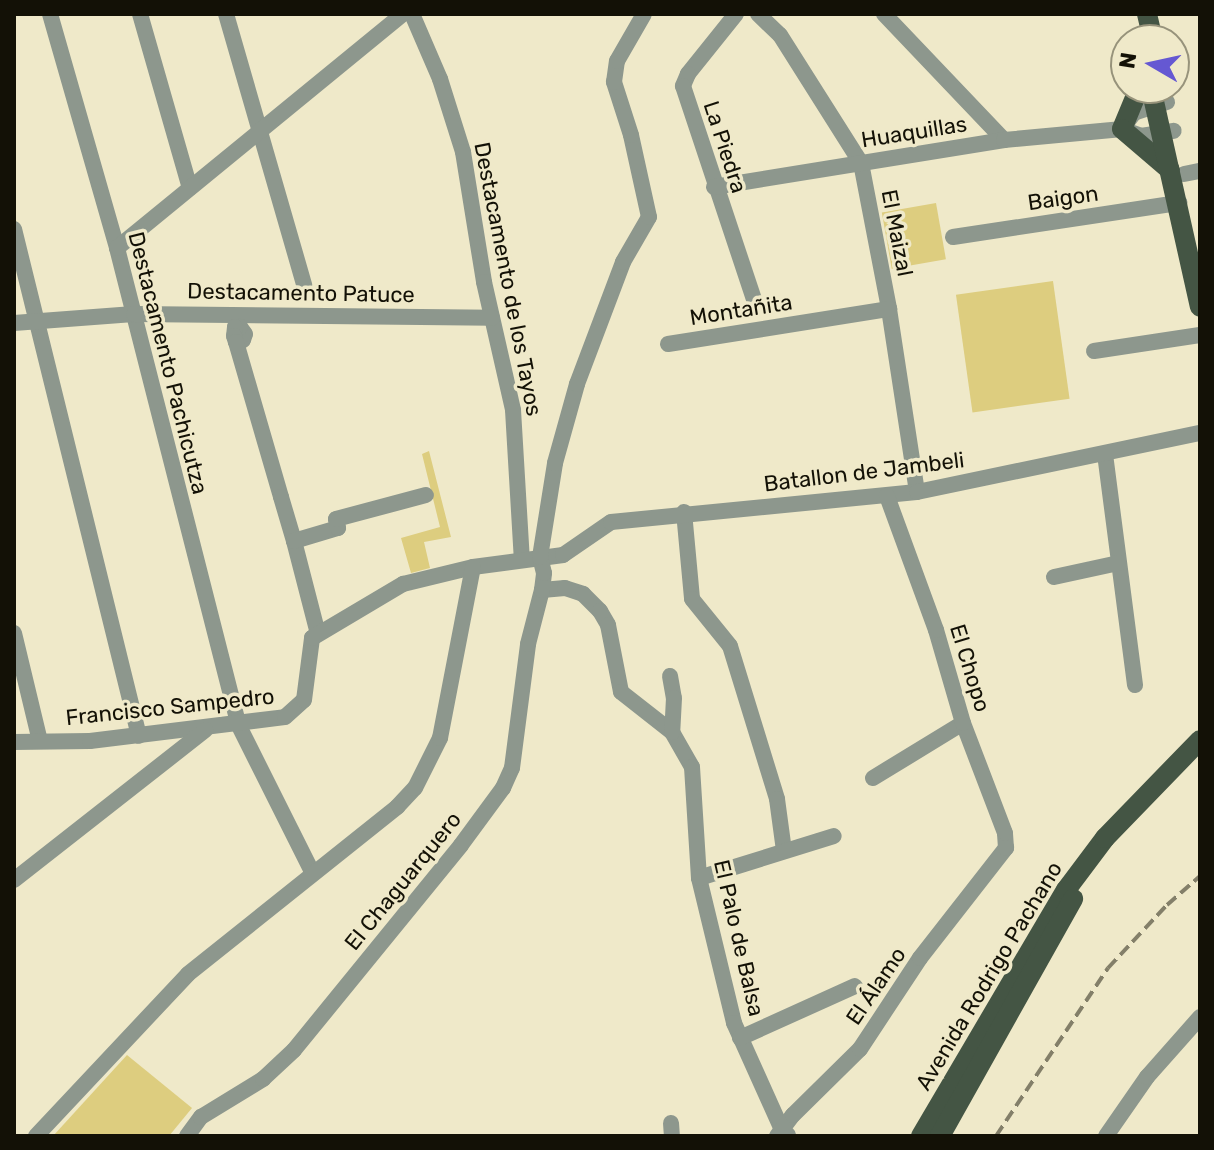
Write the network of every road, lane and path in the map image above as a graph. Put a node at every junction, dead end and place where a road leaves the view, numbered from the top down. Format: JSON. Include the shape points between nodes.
{"nodes":[{"id":1,"x":50,"y":14,"type":"edge"},
{"id":2,"x":140,"y":14,"type":"edge"},
{"id":3,"x":226,"y":14,"type":"edge"},
{"id":4,"x":403,"y":14,"type":"edge"},
{"id":5,"x":412,"y":14,"type":"edge"},
{"id":6,"x":644,"y":14,"type":"edge"},
{"id":7,"x":736,"y":14,"type":"edge"},
{"id":8,"x":758,"y":14,"type":"edge"},
{"id":9,"x":884,"y":14,"type":"edge"},
{"id":10,"x":1132,"y":104,"type":"edge"},
{"id":11,"x":1147,"y":104,"type":"edge"},
{"id":12,"x":1161,"y":104,"type":"edge"},
{"id":13,"x":1122,"y":129,"type":"junction"},
{"id":14,"x":260,"y":133,"type":"junction"},
{"id":15,"x":1168,"y":133,"type":"junction"},
{"id":16,"x":1004,"y":140,"type":"junction"},
{"id":17,"x":861,"y":163,"type":"junction"},
{"id":18,"x":1185,"y":172,"type":"edge"},
{"id":19,"x":714,"y":187,"type":"junction"},
{"id":20,"x":190,"y":188,"type":"junction"},
{"id":21,"x":1179,"y":203,"type":"junction"},
{"id":22,"x":14,"y":229,"type":"edge"},
{"id":23,"x":953,"y":237,"type":"dead end"},
{"id":24,"x":1200,"y":243,"type":"edge"},
{"id":25,"x":117,"y":248,"type":"junction"},
{"id":26,"x":304,"y":285,"type":"dead end"},
{"id":27,"x":756,"y":306,"type":"dead end"},
{"id":28,"x":1200,"y":307,"type":"edge"},
{"id":29,"x":889,"y":309,"type":"junction"},
{"id":30,"x":134,"y":314,"type":"junction"},
{"id":31,"x":492,"y":318,"type":"junction"},
{"id":32,"x":37,"y":320,"type":"junction"},
{"id":33,"x":14,"y":323,"type":"edge"},
{"id":34,"x":1200,"y":335,"type":"edge"},
{"id":35,"x":236,"y":342,"type":"dead end"},
{"id":36,"x":668,"y":344,"type":"dead end"},
{"id":37,"x":1094,"y":351,"type":"dead end"},
{"id":38,"x":1200,"y":433,"type":"edge"},
{"id":39,"x":1105,"y":454,"type":"junction"},
{"id":40,"x":917,"y":492,"type":"junction"},
{"id":41,"x":426,"y":495,"type":"dead end"},
{"id":42,"x":887,"y":496,"type":"junction"},
{"id":43,"x":684,"y":512,"type":"junction"},
{"id":44,"x":294,"y":541,"type":"junction"},
{"id":45,"x":540,"y":557,"type":"junction"},
{"id":46,"x":522,"y":560,"type":"junction"},
{"id":47,"x":1119,"y":563,"type":"junction"},
{"id":48,"x":473,"y":567,"type":"junction"},
{"id":49,"x":1054,"y":577,"type":"dead end"},
{"id":50,"x":542,"y":590,"type":"junction"},
{"id":51,"x":14,"y":633,"type":"edge"},
{"id":52,"x":318,"y":634,"type":"junction"},
{"id":53,"x":670,"y":676,"type":"dead end"},
{"id":54,"x":1135,"y":685,"type":"dead end"},
{"id":55,"x":963,"y":723,"type":"junction"},
{"id":56,"x":238,"y":724,"type":"junction"},
{"id":57,"x":206,"y":729,"type":"junction"},
{"id":58,"x":672,"y":732,"type":"junction"},
{"id":59,"x":139,"y":736,"type":"junction"},
{"id":60,"x":1200,"y":740,"type":"edge"},
{"id":61,"x":40,"y":741,"type":"junction"},
{"id":62,"x":14,"y":742,"type":"edge"},
{"id":63,"x":1200,"y":757,"type":"edge"},
{"id":64,"x":873,"y":778,"type":"dead end"},
{"id":65,"x":834,"y":836,"type":"dead end"},
{"id":66,"x":784,"y":851,"type":"junction"},
{"id":67,"x":1003,"y":854,"type":"joint"},
{"id":68,"x":312,"y":872,"type":"junction"},
{"id":69,"x":699,"y":878,"type":"junction"},
{"id":70,"x":14,"y":880,"type":"edge"},
{"id":71,"x":855,"y":986,"type":"dead end"},
{"id":72,"x":1200,"y":1017,"type":"edge"},
{"id":73,"x":740,"y":1038,"type":"junction"},
{"id":74,"x":783,"y":1134,"type":"edge"},
{"id":75,"x":36,"y":1136,"type":"edge"},
{"id":76,"x":187,"y":1136,"type":"edge"},
{"id":77,"x":921,"y":1136,"type":"edge"},
{"id":78,"x":940,"y":1136,"type":"edge"},
{"id":79,"x":1106,"y":1136,"type":"edge"}],
"edges":[{"from":1,"to":25,"type":"street","name":"Destacamento Pachicutza"},
{"from":2,"to":20,"type":"street"},
{"from":3,"to":14,"type":"street"},
{"from":4,"to":14,"type":"street"},
{"from":5,"to":31,"type":"street","name":"Destacamento de los Tayos","via":[[463,152]]},
{"from":6,"to":45,"type":"street","name":"El Chaguarquero","via":[[617,61],[614,82],[649,217],[623,262],[577,384],[555,463]]},
{"from":7,"to":19,"type":"street","name":"La Piedra","via":[[683,86]]},
{"from":8,"to":17,"type":"street","name":"El Maizal","via":[[780,35]]},
{"from":9,"to":16,"type":"street"},
{"from":10,"to":13,"type":"main road"},
{"from":11,"to":13,"type":"street"},
{"from":12,"to":15,"type":"main road"},
{"from":13,"to":15,"type":"street","name":"Huaquillas","via":[[1141,136]]},
{"from":13,"to":16,"type":"street","name":"Huaquillas"},
{"from":13,"to":18,"type":"main road"},
{"from":14,"to":20,"type":"street"},
{"from":14,"to":26,"type":"street"},
{"from":15,"to":18,"type":"main road"},
{"from":16,"to":17,"type":"street","name":"Huaquillas"},
{"from":17,"to":19,"type":"street","name":"Huaquillas"},
{"from":17,"to":29,"type":"street","name":"El Maizal"},
{"from":18,"to":21,"type":"main road"},
{"from":18,"to":24,"type":"main road"},
{"from":19,"to":27,"type":"street","name":"La Piedra"},
{"from":20,"to":25,"type":"street"},
{"from":21,"to":23,"type":"street","name":"Baigon"},
{"from":21,"to":28,"type":"main road"},
{"from":22,"to":32,"type":"street"},
{"from":25,"to":30,"type":"street","name":"Destacamento Pachicutza"},
{"from":29,"to":36,"type":"street","name":"Montañita"},
{"from":29,"to":40,"type":"street","name":"El Maizal"},
{"from":30,"to":31,"type":"street","name":"Destacamento Patuce"},
{"from":30,"to":32,"type":"street","name":"Destacamento Patuce"},
{"from":30,"to":56,"type":"street","name":"Destacamento Pachicutza"},
{"from":31,"to":46,"type":"street","name":"Destacamento de los Tayos","via":[[513,410]]},
{"from":32,"to":33,"type":"street","name":"Destacamento Patuce"},
{"from":32,"to":59,"type":"street"},
{"from":34,"to":37,"type":"street"},
{"from":35,"to":44,"type":"street"},
{"from":38,"to":39,"type":"street","name":"Batallon de Jambeli"},
{"from":39,"to":40,"type":"street","name":"Batallon de Jambeli"},
{"from":39,"to":47,"type":"street"},
{"from":40,"to":42,"type":"street","name":"Batallon de Jambeli"},
{"from":41,"to":44,"type":"street","via":[[336,519],[338,528]]},
{"from":42,"to":43,"type":"street","name":"Batallon de Jambeli"},
{"from":42,"to":55,"type":"street","name":"El Chopo"},
{"from":43,"to":45,"type":"street","name":"Batallon de Jambeli","via":[[611,522],[563,555]]},
{"from":43,"to":66,"type":"street","via":[[692,599],[730,646],[777,799]]},
{"from":44,"to":52,"type":"street"},
{"from":45,"to":46,"type":"street"},
{"from":45,"to":50,"type":"street","name":"El Chaguarquero"},
{"from":46,"to":48,"type":"street"},
{"from":47,"to":49,"type":"street"},
{"from":47,"to":54,"type":"street"},
{"from":48,"to":52,"type":"street","via":[[403,584]]},
{"from":48,"to":68,"type":"street","via":[[446,711],[429,766],[397,807]]},
{"from":50,"to":58,"type":"street","name":"El Palo de Balsa","via":[[565,588],[583,594],[600,611],[608,625],[621,692]]},
{"from":50,"to":76,"type":"street","name":"El Chaguarquero","via":[[528,644],[512,768],[503,788],[279,1067],[212,1108]]},
{"from":51,"to":61,"type":"street"},
{"from":52,"to":56,"type":"street","name":"Francisco Sampedro","via":[[310,643],[304,700],[293,713]]},
{"from":53,"to":58,"type":"street"},
{"from":55,"to":64,"type":"street"},
{"from":55,"to":67,"type":"street","name":"El Chopo","via":[[1005,833]]},
{"from":56,"to":57,"type":"street","name":"Francisco Sampedro"},
{"from":56,"to":68,"type":"street","name":"Destacamento Pachicutza"},
{"from":57,"to":59,"type":"street","name":"Francisco Sampedro"},
{"from":57,"to":70,"type":"street"},
{"from":58,"to":69,"type":"street","name":"El Palo de Balsa","via":[[692,767]]},
{"from":59,"to":61,"type":"street","name":"Francisco Sampedro"},
{"from":60,"to":77,"type":"main road","name":"Avenida Rodrigo Pachano","via":[[1105,838],[1066,890]]},
{"from":61,"to":62,"type":"street","name":"Francisco Sampedro"},
{"from":63,"to":78,"type":"main road","name":"Avenida Rodrigo Pachano","via":[[1115,845],[1073,899]]},
{"from":65,"to":66,"type":"street"},
{"from":66,"to":69,"type":"street"},
{"from":67,"to":74,"type":"street","name":"El Álamo","via":[[920,958],[860,1049]]},
{"from":68,"to":75,"type":"street","via":[[188,974]]},
{"from":69,"to":73,"type":"street","name":"El Palo de Balsa"},
{"from":71,"to":73,"type":"street"},
{"from":72,"to":79,"type":"street","via":[[1147,1077]]},
{"from":73,"to":74,"type":"street","name":"El Palo de Balsa"}]}
